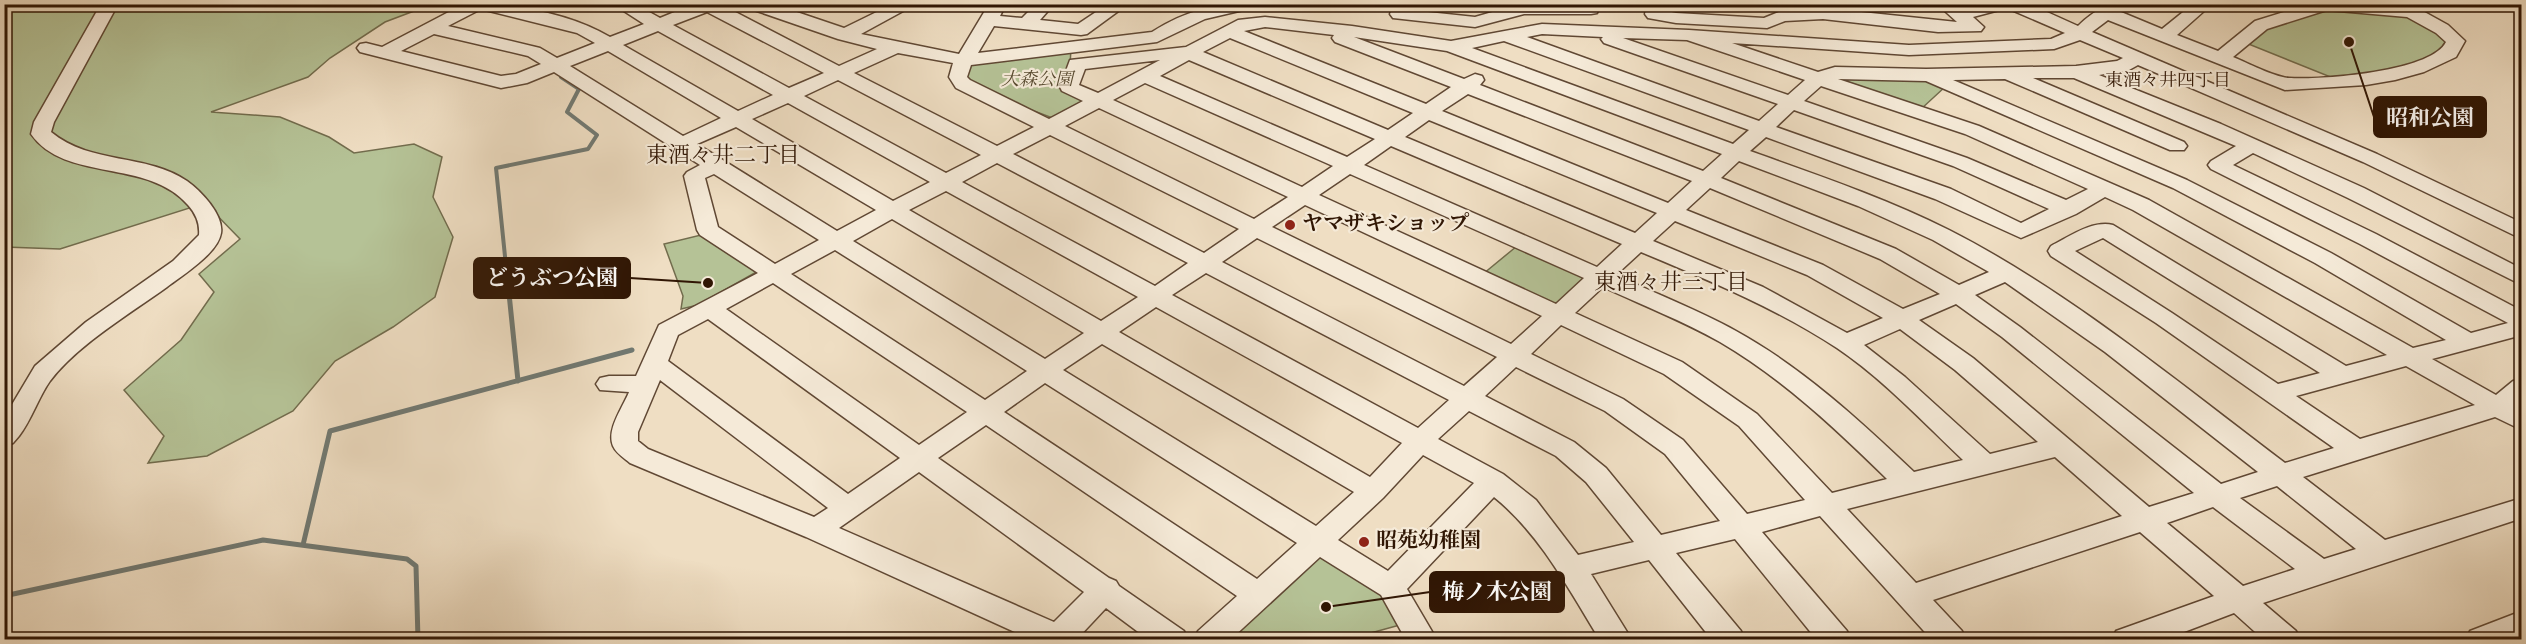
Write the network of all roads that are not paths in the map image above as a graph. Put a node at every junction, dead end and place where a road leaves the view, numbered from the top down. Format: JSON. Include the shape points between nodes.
{"nodes":[{"id":1,"x":110,"y":4,"type":"edge"},
{"id":2,"x":479,"y":4,"type":"edge"},
{"id":3,"x":621,"y":4,"type":"edge"},
{"id":4,"x":754,"y":4,"type":"edge"},
{"id":5,"x":908,"y":4,"type":"edge"},
{"id":6,"x":1046,"y":4,"type":"edge"},
{"id":7,"x":1120,"y":4,"type":"edge"},
{"id":8,"x":1246,"y":4,"type":"edge"},
{"id":9,"x":1403,"y":4,"type":"edge"},
{"id":10,"x":1592,"y":4,"type":"edge"},
{"id":11,"x":1656,"y":4,"type":"edge"},
{"id":12,"x":2002,"y":4,"type":"edge"},
{"id":13,"x":2013,"y":4,"type":"edge"},
{"id":14,"x":2204,"y":4,"type":"edge"},
{"id":15,"x":2269,"y":4,"type":"edge"},
{"id":16,"x":708,"y":5,"type":"edge"},
{"id":17,"x":1523,"y":7,"type":"edge"},
{"id":18,"x":1206,"y":8,"type":"edge"},
{"id":19,"x":1787,"y":8,"type":"edge"},
{"id":20,"x":2403,"y":8,"type":"edge"},
{"id":21,"x":1951,"y":9,"type":"edge"},
{"id":22,"x":993,"y":12,"type":"edge"},
{"id":23,"x":1876,"y":12,"type":"edge"},
{"id":24,"x":1459,"y":13,"type":"edge"},
{"id":25,"x":2292,"y":14,"type":"junction"},
{"id":26,"x":2098,"y":17,"type":"edge"},
{"id":27,"x":659,"y":24,"type":"junction"},
{"id":28,"x":1026,"y":24,"type":"junction"},
{"id":29,"x":432,"y":28,"type":"junction"},
{"id":30,"x":1314,"y":28,"type":"junction"},
{"id":31,"x":1542,"y":29,"type":"junction"},
{"id":32,"x":1582,"y":29,"type":"junction"},
{"id":33,"x":1229,"y":31,"type":"junction"},
{"id":34,"x":844,"y":35,"type":"junction"},
{"id":35,"x":1689,"y":35,"type":"junction"},
{"id":36,"x":2165,"y":35,"type":"junction"},
{"id":37,"x":1507,"y":36,"type":"junction"},
{"id":38,"x":608,"y":44,"type":"junction"},
{"id":39,"x":1451,"y":46,"type":"junction"},
{"id":40,"x":366,"y":48,"type":"dead end"},
{"id":41,"x":894,"y":48,"type":"junction"},
{"id":42,"x":1909,"y":50,"type":"junction"},
{"id":43,"x":386,"y":52,"type":"junction"},
{"id":44,"x":1187,"y":52,"type":"junction"},
{"id":45,"x":2138,"y":58,"type":"junction"},
{"id":46,"x":2221,"y":58,"type":"junction"},
{"id":47,"x":964,"y":60,"type":"junction"},
{"id":48,"x":1498,"y":64,"type":"junction"},
{"id":49,"x":555,"y":66,"type":"junction"},
{"id":50,"x":2076,"y":72,"type":"junction"},
{"id":51,"x":839,"y":74,"type":"junction"},
{"id":52,"x":2006,"y":74,"type":"junction"},
{"id":53,"x":1926,"y":75,"type":"junction"},
{"id":54,"x":1144,"y":76,"type":"junction"},
{"id":55,"x":1818,"y":78,"type":"junction"},
{"id":56,"x":1466,"y":87,"type":"junction"},
{"id":57,"x":790,"y":96,"type":"junction"},
{"id":58,"x":1100,"y":100,"type":"junction"},
{"id":59,"x":1791,"y":101,"type":"junction"},
{"id":60,"x":1428,"y":112,"type":"junction"},
{"id":61,"x":737,"y":120,"type":"junction"},
{"id":62,"x":1051,"y":127,"type":"junction"},
{"id":63,"x":1763,"y":127,"type":"junction"},
{"id":64,"x":2214,"y":128,"type":"junction"},
{"id":65,"x":1389,"y":139,"type":"junction"},
{"id":66,"x":681,"y":144,"type":"junction"},
{"id":67,"x":2177,"y":146,"type":"junction"},
{"id":68,"x":2252,"y":146,"type":"junction"},
{"id":69,"x":1735,"y":152,"type":"junction"},
{"id":70,"x":997,"y":156,"type":"junction"},
{"id":71,"x":715,"y":165,"type":"junction"},
{"id":72,"x":1349,"y":166,"type":"junction"},
{"id":73,"x":2142,"y":168,"type":"junction"},
{"id":74,"x":1705,"y":179,"type":"junction"},
{"id":75,"x":947,"y":181,"type":"junction"},
{"id":76,"x":2180,"y":184,"type":"junction"},
{"id":77,"x":2105,"y":189,"type":"junction"},
{"id":78,"x":1304,"y":196,"type":"junction"},
{"id":79,"x":2141,"y":205,"type":"junction"},
{"id":80,"x":2068,"y":209,"type":"junction"},
{"id":81,"x":894,"y":210,"type":"junction"},
{"id":82,"x":1671,"y":210,"type":"junction"},
{"id":83,"x":1257,"y":228,"type":"junction"},
{"id":84,"x":2522,"y":232,"type":"edge"},
{"id":85,"x":837,"y":241,"type":"junction"},
{"id":86,"x":1638,"y":243,"type":"junction"},
{"id":87,"x":1205,"y":262,"type":"junction"},
{"id":88,"x":775,"y":273,"type":"junction"},
{"id":89,"x":2007,"y":273,"type":"junction"},
{"id":90,"x":2520,"y":276,"type":"edge"},
{"id":91,"x":1601,"y":277,"type":"junction"},
{"id":92,"x":1959,"y":295,"type":"junction"},
{"id":93,"x":1156,"y":297,"type":"junction"},
{"id":94,"x":710,"y":309,"type":"junction"},
{"id":95,"x":1560,"y":316,"type":"junction"},
{"id":96,"x":1902,"y":319,"type":"junction"},
{"id":97,"x":2522,"y":321,"type":"edge"},
{"id":98,"x":2522,"y":327,"type":"edge"},
{"id":99,"x":1103,"y":333,"type":"junction"},
{"id":100,"x":2468,"y":341,"type":"junction"},
{"id":101,"x":1846,"y":343,"type":"junction"},
{"id":102,"x":1515,"y":356,"type":"junction"},
{"id":103,"x":2410,"y":358,"type":"junction"},
{"id":104,"x":1046,"y":370,"type":"junction"},
{"id":105,"x":648,"y":373,"type":"junction"},
{"id":106,"x":2343,"y":376,"type":"junction"},
{"id":107,"x":609,"y":384,"type":"dead end"},
{"id":108,"x":2522,"y":387,"type":"edge"},
{"id":109,"x":2274,"y":394,"type":"junction"},
{"id":110,"x":1468,"y":399,"type":"junction"},
{"id":111,"x":987,"y":413,"type":"junction"},
{"id":112,"x":2510,"y":414,"type":"edge"},
{"id":113,"x":11,"y":429,"type":"edge"},
{"id":114,"x":1420,"y":441,"type":"junction"},
{"id":115,"x":2060,"y":446,"type":"junction"},
{"id":116,"x":2356,"y":450,"type":"junction"},
{"id":117,"x":920,"y":458,"type":"junction"},
{"id":118,"x":1984,"y":464,"type":"junction"},
{"id":119,"x":2280,"y":476,"type":"junction"},
{"id":120,"x":1493,"y":481,"type":"junction"},
{"id":121,"x":1907,"y":482,"type":"junction"},
{"id":122,"x":1373,"y":491,"type":"junction"},
{"id":123,"x":2218,"y":497,"type":"junction"},
{"id":124,"x":1827,"y":505,"type":"junction"},
{"id":125,"x":846,"y":507,"type":"junction"},
{"id":126,"x":2522,"y":508,"type":"edge"},
{"id":127,"x":2147,"y":520,"type":"junction"},
{"id":128,"x":1743,"y":527,"type":"junction"},
{"id":129,"x":816,"y":530,"type":"junction"},
{"id":130,"x":1317,"y":542,"type":"junction"},
{"id":131,"x":1656,"y":549,"type":"junction"},
{"id":132,"x":2378,"y":550,"type":"junction"},
{"id":133,"x":1571,"y":568,"type":"junction"},
{"id":134,"x":2319,"y":571,"type":"junction"},
{"id":135,"x":1391,"y":587,"type":"junction"},
{"id":136,"x":1106,"y":589,"type":"junction"},
{"id":137,"x":1258,"y":595,"type":"junction"},
{"id":138,"x":1911,"y":596,"type":"junction"},
{"id":139,"x":2237,"y":598,"type":"junction"},
{"id":140,"x":2522,"y":623,"type":"edge"},
{"id":141,"x":1057,"y":638,"type":"edge"},
{"id":142,"x":1173,"y":639,"type":"edge"},
{"id":143,"x":1209,"y":639,"type":"edge"},
{"id":144,"x":1422,"y":639,"type":"edge"},
{"id":145,"x":1617,"y":639,"type":"edge"},
{"id":146,"x":1730,"y":639,"type":"edge"},
{"id":147,"x":1836,"y":639,"type":"edge"},
{"id":148,"x":1951,"y":639,"type":"edge"},
{"id":149,"x":2127,"y":639,"type":"edge"},
{"id":150,"x":2285,"y":639,"type":"edge"},
{"id":151,"x":2481,"y":639,"type":"edge"}],
"edges":[{"from":1,"to":113,"type":"street","via":[[41,134],[70,153],[174,182],[208,214],[210,234],[203,247],[188,260],[106,318],[39,376]]},
{"from":2,"to":29,"type":"street"},
{"from":2,"to":38,"type":"street","via":[[583,29]]},
{"from":3,"to":27,"type":"street"},
{"from":4,"to":34,"type":"street"},
{"from":5,"to":34,"type":"street"},
{"from":6,"to":28,"type":"street"},
{"from":7,"to":28,"type":"street","via":[[1081,30]]},
{"from":8,"to":18,"type":"street"},
{"from":9,"to":24,"type":"street","via":[[1399,15]]},
{"from":10,"to":17,"type":"street","via":[[1591,9]]},
{"from":11,"to":19,"type":"street","via":[[1654,14],[1676,18],[1767,23]]},
{"from":12,"to":21,"type":"street","via":[[1977,11]]},
{"from":13,"to":26,"type":"street"},
{"from":14,"to":36,"type":"street"},
{"from":15,"to":25,"type":"street"},
{"from":16,"to":27,"type":"street"},
{"from":16,"to":51,"type":"street"},
{"from":17,"to":24,"type":"street","via":[[1475,22]]},
{"from":17,"to":31,"type":"street"},
{"from":18,"to":47,"type":"street","via":[[1157,37]]},
{"from":19,"to":23,"type":"street"},
{"from":20,"to":25,"type":"street","via":[[2326,5]]},
{"from":20,"to":46,"type":"street","via":[[2442,29],[2456,42],[2450,53],[2395,74],[2285,84]]},
{"from":21,"to":23,"type":"street","via":[[1975,27],[1940,28]]},
{"from":22,"to":28,"type":"street"},
{"from":22,"to":47,"type":"street"},
{"from":25,"to":46,"type":"street","via":[[2261,25]]},
{"from":26,"to":36,"type":"street"},
{"from":26,"to":42,"type":"street","via":[[2054,44]]},
{"from":26,"to":45,"type":"street"},
{"from":27,"to":38,"type":"street"},
{"from":27,"to":57,"type":"street"},
{"from":29,"to":43,"type":"street"},
{"from":29,"to":49,"type":"street","via":[[534,52]]},
{"from":30,"to":33,"type":"street","via":[[1265,22],[1244,24]]},
{"from":30,"to":39,"type":"street"},
{"from":30,"to":56,"type":"street"},
{"from":31,"to":32,"type":"street"},
{"from":31,"to":37,"type":"street"},
{"from":32,"to":35,"type":"street"},
{"from":32,"to":59,"type":"street"},
{"from":33,"to":44,"type":"street"},
{"from":33,"to":60,"type":"street"},
{"from":34,"to":41,"type":"street"},
{"from":35,"to":42,"type":"street"},
{"from":35,"to":55,"type":"street"},
{"from":36,"to":46,"type":"street"},
{"from":37,"to":39,"type":"street"},
{"from":37,"to":63,"type":"street"},
{"from":38,"to":49,"type":"street"},
{"from":38,"to":61,"type":"street"},
{"from":39,"to":48,"type":"street"},
{"from":40,"to":43,"type":"street"},
{"from":41,"to":47,"type":"street"},
{"from":41,"to":51,"type":"street"},
{"from":42,"to":53,"type":"street"},
{"from":43,"to":49,"type":"street","via":[[501,82]]},
{"from":44,"to":54,"type":"street"},
{"from":44,"to":58,"type":"street","via":[[1077,64],[1069,87]]},
{"from":44,"to":65,"type":"street"},
{"from":45,"to":50,"type":"street","via":[[2122,66]]},
{"from":45,"to":84,"type":"street","via":[[2370,158]]},
{"from":47,"to":62,"type":"street","via":[[958,77],[963,84]]},
{"from":48,"to":56,"type":"street"},
{"from":48,"to":69,"type":"street"},
{"from":49,"to":66,"type":"street"},
{"from":50,"to":52,"type":"street"},
{"from":50,"to":64,"type":"street"},
{"from":51,"to":57,"type":"street"},
{"from":51,"to":70,"type":"street"},
{"from":52,"to":53,"type":"street"},
{"from":52,"to":67,"type":"street"},
{"from":53,"to":55,"type":"street","via":[[1835,74]]},
{"from":53,"to":73,"type":"street"},
{"from":54,"to":58,"type":"street"},
{"from":54,"to":72,"type":"street"},
{"from":55,"to":59,"type":"street"},
{"from":55,"to":77,"type":"street","via":[[1972,130]]},
{"from":56,"to":60,"type":"street"},
{"from":56,"to":74,"type":"street"},
{"from":57,"to":61,"type":"street"},
{"from":57,"to":75,"type":"street"},
{"from":58,"to":62,"type":"street"},
{"from":58,"to":78,"type":"street"},
{"from":59,"to":63,"type":"street"},
{"from":59,"to":80,"type":"street","via":[[1960,162]]},
{"from":60,"to":65,"type":"street"},
{"from":60,"to":82,"type":"street"},
{"from":61,"to":66,"type":"street"},
{"from":61,"to":81,"type":"street"},
{"from":62,"to":70,"type":"street"},
{"from":62,"to":83,"type":"street"},
{"from":63,"to":69,"type":"street"},
{"from":63,"to":80,"type":"street","via":[[1943,194],[2021,231]]},
{"from":64,"to":67,"type":"street"},
{"from":64,"to":68,"type":"street"},
{"from":65,"to":72,"type":"street"},
{"from":65,"to":86,"type":"street"},
{"from":66,"to":71,"type":"street"},
{"from":67,"to":73,"type":"street"},
{"from":68,"to":90,"type":"street","via":[[2356,193]]},
{"from":68,"to":97,"type":"street","via":[[2218,165]]},
{"from":69,"to":74,"type":"street"},
{"from":69,"to":89,"type":"street","via":[[1866,201],[1941,235]]},
{"from":70,"to":75,"type":"street"},
{"from":70,"to":87,"type":"street"},
{"from":71,"to":85,"type":"street"},
{"from":71,"to":88,"type":"street","via":[[693,176],[708,230]]},
{"from":72,"to":78,"type":"street"},
{"from":72,"to":91,"type":"street"},
{"from":73,"to":76,"type":"street"},
{"from":74,"to":82,"type":"street"},
{"from":74,"to":92,"type":"street","via":[[1888,254]]},
{"from":75,"to":81,"type":"street"},
{"from":75,"to":93,"type":"street"},
{"from":76,"to":79,"type":"street"},
{"from":76,"to":100,"type":"street","via":[[2323,258]]},
{"from":77,"to":79,"type":"street"},
{"from":77,"to":80,"type":"street"},
{"from":78,"to":83,"type":"street"},
{"from":78,"to":95,"type":"street"},
{"from":79,"to":103,"type":"street"},
{"from":81,"to":85,"type":"street"},
{"from":81,"to":99,"type":"street"},
{"from":82,"to":86,"type":"street"},
{"from":82,"to":96,"type":"street","via":[[1815,270]]},
{"from":83,"to":87,"type":"street"},
{"from":83,"to":102,"type":"street"},
{"from":85,"to":88,"type":"street"},
{"from":85,"to":104,"type":"street"},
{"from":86,"to":91,"type":"street"},
{"from":86,"to":101,"type":"street","via":[[1755,292]]},
{"from":87,"to":93,"type":"street"},
{"from":87,"to":110,"type":"street"},
{"from":88,"to":94,"type":"street"},
{"from":88,"to":111,"type":"street"},
{"from":89,"to":92,"type":"street"},
{"from":89,"to":119,"type":"street","via":[[2114,346]]},
{"from":91,"to":95,"type":"street"},
{"from":91,"to":121,"type":"street","via":[[1727,336],[1784,372],[1842,419]]},
{"from":92,"to":96,"type":"street"},
{"from":92,"to":123,"type":"street"},
{"from":93,"to":99,"type":"street"},
{"from":93,"to":114,"type":"street"},
{"from":94,"to":105,"type":"street","via":[[668,330]]},
{"from":94,"to":117,"type":"street"},
{"from":95,"to":102,"type":"street"},
{"from":95,"to":124,"type":"street","via":[[1673,368],[1748,420]]},
{"from":96,"to":101,"type":"street"},
{"from":96,"to":115,"type":"street","via":[[1964,364]]},
{"from":98,"to":100,"type":"street"},
{"from":99,"to":104,"type":"street"},
{"from":99,"to":122,"type":"street"},
{"from":100,"to":103,"type":"street"},
{"from":101,"to":118,"type":"street"},
{"from":102,"to":110,"type":"street"},
{"from":102,"to":128,"type":"street","via":[[1614,405],[1674,447]]},
{"from":103,"to":106,"type":"street"},
{"from":103,"to":112,"type":"street"},
{"from":104,"to":111,"type":"street"},
{"from":104,"to":130,"type":"street"},
{"from":105,"to":107,"type":"street"},
{"from":105,"to":125,"type":"street"},
{"from":105,"to":129,"type":"street","via":[[625,432],[625,444],[639,456]]},
{"from":106,"to":109,"type":"street"},
{"from":106,"to":109,"type":"street","via":[[2105,230],[2059,251]]},
{"from":108,"to":112,"type":"street"},
{"from":109,"to":116,"type":"street"},
{"from":110,"to":114,"type":"street"},
{"from":110,"to":131,"type":"street","via":[[1565,450],[1596,474]]},
{"from":111,"to":117,"type":"street"},
{"from":111,"to":137,"type":"street"},
{"from":112,"to":116,"type":"street"},
{"from":114,"to":120,"type":"street"},
{"from":114,"to":122,"type":"street"},
{"from":115,"to":118,"type":"street"},
{"from":115,"to":127,"type":"street"},
{"from":116,"to":119,"type":"street"},
{"from":117,"to":125,"type":"street"},
{"from":117,"to":136,"type":"street"},
{"from":118,"to":121,"type":"street"},
{"from":119,"to":123,"type":"street"},
{"from":119,"to":132,"type":"street"},
{"from":120,"to":133,"type":"street","via":[[1526,507]]},
{"from":120,"to":135,"type":"street"},
{"from":121,"to":124,"type":"street"},
{"from":122,"to":130,"type":"street"},
{"from":123,"to":127,"type":"street"},
{"from":123,"to":134,"type":"street"},
{"from":124,"to":128,"type":"street"},
{"from":124,"to":138,"type":"street"},
{"from":125,"to":129,"type":"street"},
{"from":126,"to":132,"type":"street"},
{"from":127,"to":138,"type":"street"},
{"from":127,"to":139,"type":"street"},
{"from":128,"to":131,"type":"street"},
{"from":128,"to":147,"type":"street"},
{"from":129,"to":141,"type":"street"},
{"from":130,"to":135,"type":"street"},
{"from":130,"to":137,"type":"street"},
{"from":131,"to":133,"type":"street"},
{"from":131,"to":146,"type":"street"},
{"from":132,"to":134,"type":"street"},
{"from":133,"to":145,"type":"street"},
{"from":134,"to":139,"type":"street"},
{"from":135,"to":144,"type":"street"},
{"from":136,"to":141,"type":"street"},
{"from":136,"to":142,"type":"street"},
{"from":137,"to":143,"type":"street"},
{"from":138,"to":148,"type":"street"},
{"from":139,"to":149,"type":"street"},
{"from":139,"to":150,"type":"street"},
{"from":140,"to":151,"type":"street"}]}
